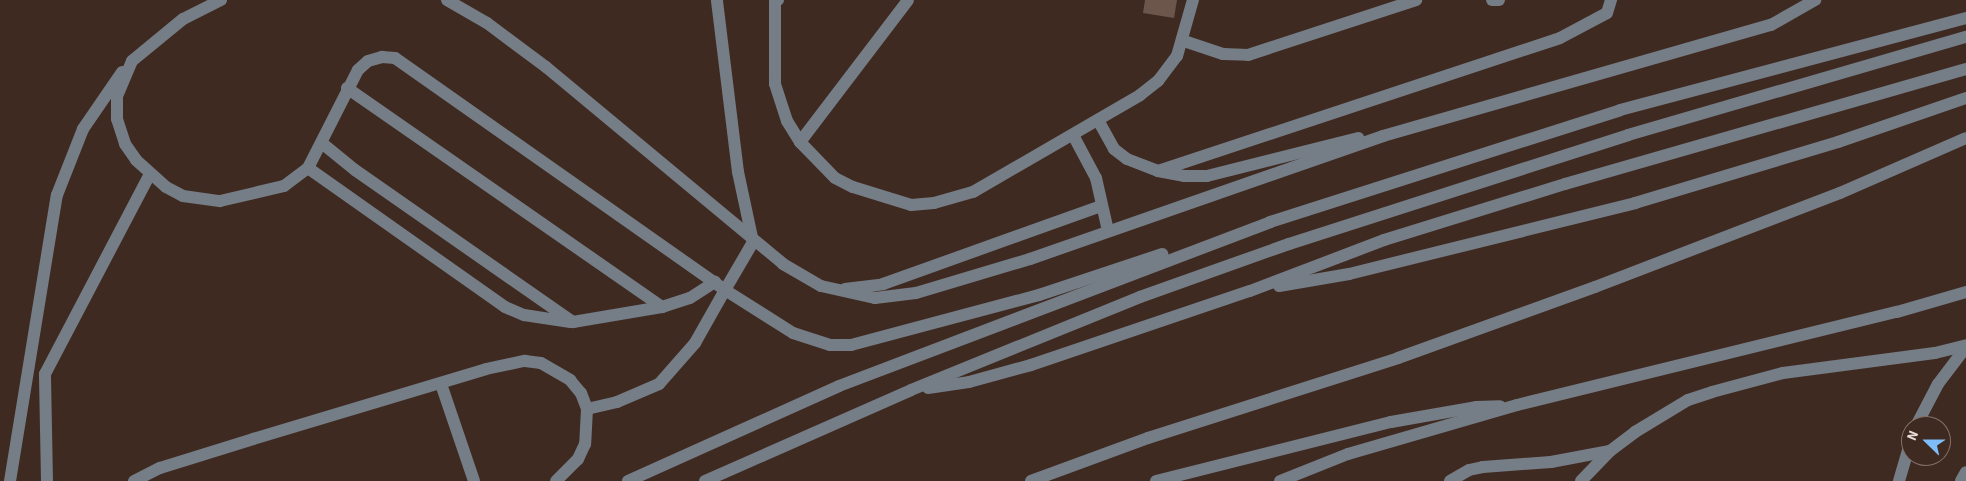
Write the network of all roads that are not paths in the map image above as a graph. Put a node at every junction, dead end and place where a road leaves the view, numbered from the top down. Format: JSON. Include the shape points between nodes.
{"nodes":[{"id":1,"x":221,"y":0,"type":"edge"},
{"id":2,"x":447,"y":0,"type":"edge"},
{"id":3,"x":717,"y":0,"type":"edge"},
{"id":4,"x":774,"y":0,"type":"edge"},
{"id":5,"x":908,"y":0,"type":"edge"},
{"id":6,"x":1192,"y":0,"type":"edge"},
{"id":7,"x":1416,"y":0,"type":"edge"},
{"id":8,"x":1492,"y":0,"type":"edge"},
{"id":9,"x":1499,"y":0,"type":"edge"},
{"id":10,"x":1611,"y":0,"type":"edge"},
{"id":11,"x":1815,"y":0,"type":"edge"},
{"id":12,"x":1966,"y":18,"type":"edge"},
{"id":13,"x":1966,"y":37,"type":"edge"},
{"id":14,"x":1184,"y":41,"type":"junction"},
{"id":15,"x":132,"y":62,"type":"junction"},
{"id":16,"x":1966,"y":69,"type":"edge"},
{"id":17,"x":347,"y":88,"type":"junction"},
{"id":18,"x":1966,"y":98,"type":"edge"},
{"id":19,"x":1098,"y":120,"type":"junction"},
{"id":20,"x":1073,"y":135,"type":"junction"},
{"id":21,"x":1383,"y":136,"type":"junction"},
{"id":22,"x":1966,"y":138,"type":"edge"},
{"id":23,"x":800,"y":142,"type":"junction"},
{"id":24,"x":323,"y":144,"type":"junction"},
{"id":25,"x":308,"y":168,"type":"junction"},
{"id":26,"x":1158,"y":171,"type":"junction"},
{"id":27,"x":150,"y":174,"type":"junction"},
{"id":28,"x":1101,"y":206,"type":"junction"},
{"id":29,"x":1270,"y":222,"type":"junction"},
{"id":30,"x":1108,"y":231,"type":"junction"},
{"id":31,"x":753,"y":242,"type":"junction"},
{"id":32,"x":715,"y":282,"type":"junction"},
{"id":33,"x":725,"y":290,"type":"junction"},
{"id":34,"x":835,"y":291,"type":"junction"},
{"id":35,"x":1250,"y":291,"type":"junction"},
{"id":36,"x":1966,"y":292,"type":"edge"},
{"id":37,"x":662,"y":307,"type":"junction"},
{"id":38,"x":573,"y":322,"type":"junction"},
{"id":39,"x":1966,"y":346,"type":"edge"},
{"id":40,"x":441,"y":384,"type":"junction"},
{"id":41,"x":911,"y":390,"type":"junction"},
{"id":42,"x":1517,"y":405,"type":"junction"},
{"id":43,"x":587,"y":409,"type":"junction"},
{"id":44,"x":1921,"y":416,"type":"edge"},
{"id":45,"x":1610,"y":451,"type":"junction"},
{"id":46,"x":1904,"y":466,"type":"edge"},
{"id":47,"x":1966,"y":472,"type":"edge"},
{"id":48,"x":10,"y":481,"type":"edge"},
{"id":49,"x":47,"y":481,"type":"edge"},
{"id":50,"x":134,"y":481,"type":"edge"},
{"id":51,"x":474,"y":481,"type":"edge"},
{"id":52,"x":556,"y":481,"type":"edge"},
{"id":53,"x":628,"y":481,"type":"edge"},
{"id":54,"x":705,"y":481,"type":"edge"},
{"id":55,"x":1031,"y":481,"type":"edge"},
{"id":56,"x":1156,"y":481,"type":"edge"},
{"id":57,"x":1280,"y":481,"type":"edge"},
{"id":58,"x":1450,"y":481,"type":"edge"},
{"id":59,"x":1581,"y":481,"type":"edge"},
{"id":60,"x":1900,"y":481,"type":"edge"},
{"id":61,"x":1960,"y":481,"type":"edge"}],
"edges":[{"from":1,"to":15,"type":"street","via":[[183,19]]},
{"from":2,"to":31,"type":"street","via":[[488,23],[546,68]]},
{"from":3,"to":31,"type":"street","via":[[738,172]]},
{"from":4,"to":23,"type":"street","via":[[775,84],[780,105]]},
{"from":5,"to":23,"type":"street"},
{"from":6,"to":14,"type":"street"},
{"from":7,"to":14,"type":"street","via":[[1248,55],[1223,54]]},
{"from":8,"to":9,"type":"street"},
{"from":10,"to":26,"type":"street","via":[[1607,13],[1560,38]]},
{"from":11,"to":21,"type":"street","via":[[1771,25]]},
{"from":12,"to":29,"type":"street","via":[[1620,110]]},
{"from":13,"to":41,"type":"street","via":[[1426,198],[1140,297]]},
{"from":14,"to":19,"type":"street","via":[[1158,81]]},
{"from":15,"to":27,"type":"street","via":[[117,96],[117,118],[125,144]]},
{"from":15,"to":48,"type":"street","via":[[112,84],[83,129],[57,195]]},
{"from":16,"to":35,"type":"street","via":[[1384,240]]},
{"from":17,"to":24,"type":"street"},
{"from":17,"to":32,"type":"street","via":[[368,61],[382,57],[404,61]]},
{"from":17,"to":37,"type":"street"},
{"from":18,"to":35,"type":"street","via":[[1838,142],[1635,203],[1349,274]]},
{"from":19,"to":20,"type":"street"},
{"from":19,"to":26,"type":"street","via":[[1114,149],[1126,159]]},
{"from":20,"to":23,"type":"street","via":[[973,192],[911,205],[835,178]]},
{"from":20,"to":28,"type":"street","via":[[1096,178]]},
{"from":21,"to":26,"type":"street","via":[[1348,139],[1208,176]]},
{"from":21,"to":30,"type":"street"},
{"from":22,"to":55,"type":"street","via":[[1840,193],[1595,287],[1398,358],[1148,438]]},
{"from":24,"to":25,"type":"street"},
{"from":24,"to":38,"type":"street","via":[[355,170]]},
{"from":25,"to":27,"type":"street","via":[[284,186],[220,201],[183,196]]},
{"from":25,"to":38,"type":"street","via":[[505,307],[531,316]]},
{"from":27,"to":49,"type":"street","via":[[45,374]]},
{"from":28,"to":30,"type":"street"},
{"from":28,"to":34,"type":"street","via":[[883,284]]},
{"from":29,"to":33,"type":"street","via":[[1182,247],[1039,295],[851,345],[830,345],[793,333]]},
{"from":29,"to":53,"type":"street","via":[[839,386]]},
{"from":30,"to":34,"type":"street","via":[[1030,259],[916,293],[875,298]]},
{"from":31,"to":33,"type":"street"},
{"from":31,"to":34,"type":"street","via":[[783,264]]},
{"from":32,"to":33,"type":"street"},
{"from":32,"to":37,"type":"street","via":[[690,298]]},
{"from":33,"to":43,"type":"street","via":[[695,343],[659,384],[625,399]]},
{"from":35,"to":41,"type":"street","via":[[1031,365],[969,382]]},
{"from":36,"to":42,"type":"street","via":[[1897,312]]},
{"from":37,"to":38,"type":"street"},
{"from":39,"to":44,"type":"street","via":[[1938,384]]},
{"from":39,"to":45,"type":"street","via":[[1744,382],[1688,400]]},
{"from":40,"to":43,"type":"street","via":[[509,363],[541,363],[570,380],[581,393]]},
{"from":40,"to":50,"type":"street","via":[[147,472]]},
{"from":40,"to":51,"type":"street"},
{"from":41,"to":54,"type":"street"},
{"from":42,"to":56,"type":"street","via":[[1476,407],[1391,422]]},
{"from":42,"to":57,"type":"street","via":[[1348,454]]},
{"from":43,"to":52,"type":"street","via":[[585,444],[578,459]]},
{"from":45,"to":58,"type":"street","via":[[1551,462],[1469,470]]},
{"from":45,"to":59,"type":"street"},
{"from":46,"to":60,"type":"street"},
{"from":47,"to":61,"type":"street"}]}
